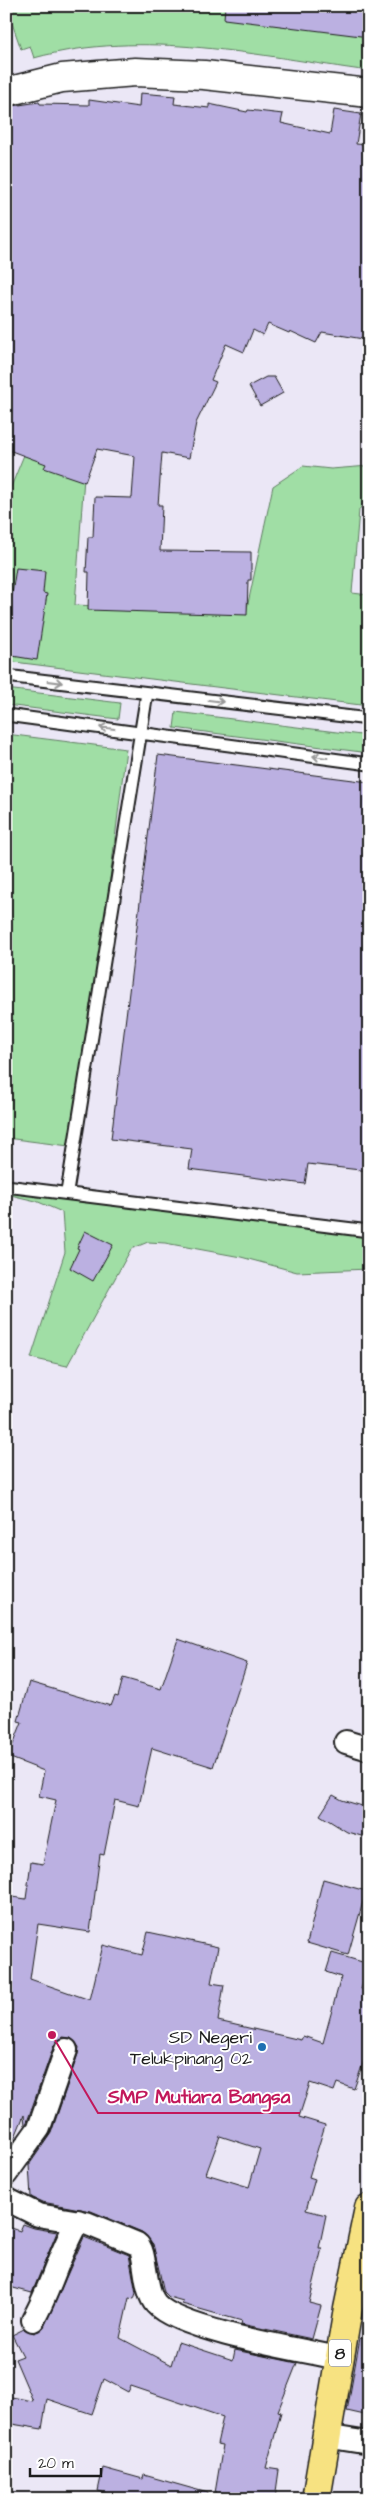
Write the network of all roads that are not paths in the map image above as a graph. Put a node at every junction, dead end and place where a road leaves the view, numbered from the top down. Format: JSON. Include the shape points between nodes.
{"nodes":[{"id":1,"x":6,"y":92,"type":"edge"},
{"id":2,"x":369,"y":93,"type":"edge"},
{"id":3,"x":6,"y":676,"type":"edge"},
{"id":4,"x":147,"y":693,"type":"junction"},
{"id":5,"x":6,"y":715,"type":"edge"},
{"id":6,"x":369,"y":719,"type":"edge"},
{"id":7,"x":142,"y":732,"type":"junction"},
{"id":8,"x":369,"y":764,"type":"edge"},
{"id":9,"x":6,"y":1186,"type":"edge"},
{"id":10,"x":67,"y":1192,"type":"junction"},
{"id":11,"x":369,"y":1231,"type":"edge"},
{"id":12,"x":346,"y":1742,"type":"dead end"},
{"id":13,"x":369,"y":1749,"type":"edge"},
{"id":14,"x":66,"y":2050,"type":"dead end"},
{"id":15,"x":6,"y":2174,"type":"edge"},
{"id":16,"x":6,"y":2199,"type":"edge"},
{"id":17,"x":369,"y":2208,"type":"edge"},
{"id":18,"x":78,"y":2221,"type":"junction"},
{"id":19,"x":33,"y":2320,"type":"dead end"},
{"id":20,"x":339,"y":2358,"type":"junction"},
{"id":21,"x":325,"y":2436,"type":"junction"},
{"id":22,"x":369,"y":2443,"type":"edge"},
{"id":23,"x":316,"y":2499,"type":"edge"}],
"edges":[{"from":1,"to":2,"type":"main road","via":[[62,78],[135,72],[204,75]]},
{"from":3,"to":4,"type":"lane","one_way":true},
{"from":4,"to":6,"type":"lane","one_way":true},
{"from":4,"to":7,"type":"lane"},
{"from":7,"to":5,"type":"lane","one_way":true},
{"from":8,"to":7,"type":"lane","one_way":true},
{"from":7,"to":10,"type":"lane"},
{"from":9,"to":10,"type":"lane"},
{"from":10,"to":11,"type":"lane"},
{"from":12,"to":13,"type":"street"},
{"from":14,"to":15,"type":"street","via":[[39,2128]]},
{"from":16,"to":18,"type":"street","via":[[38,2215]]},
{"from":17,"to":20,"type":"highway","number":"8"},
{"from":18,"to":19,"type":"street"},
{"from":18,"to":20,"type":"street","via":[[140,2246],[149,2292],[155,2304],[166,2312],[240,2337]]},
{"from":20,"to":21,"type":"highway","number":"8"},
{"from":21,"to":22,"type":"street"},
{"from":21,"to":23,"type":"highway","number":"8"}]}
